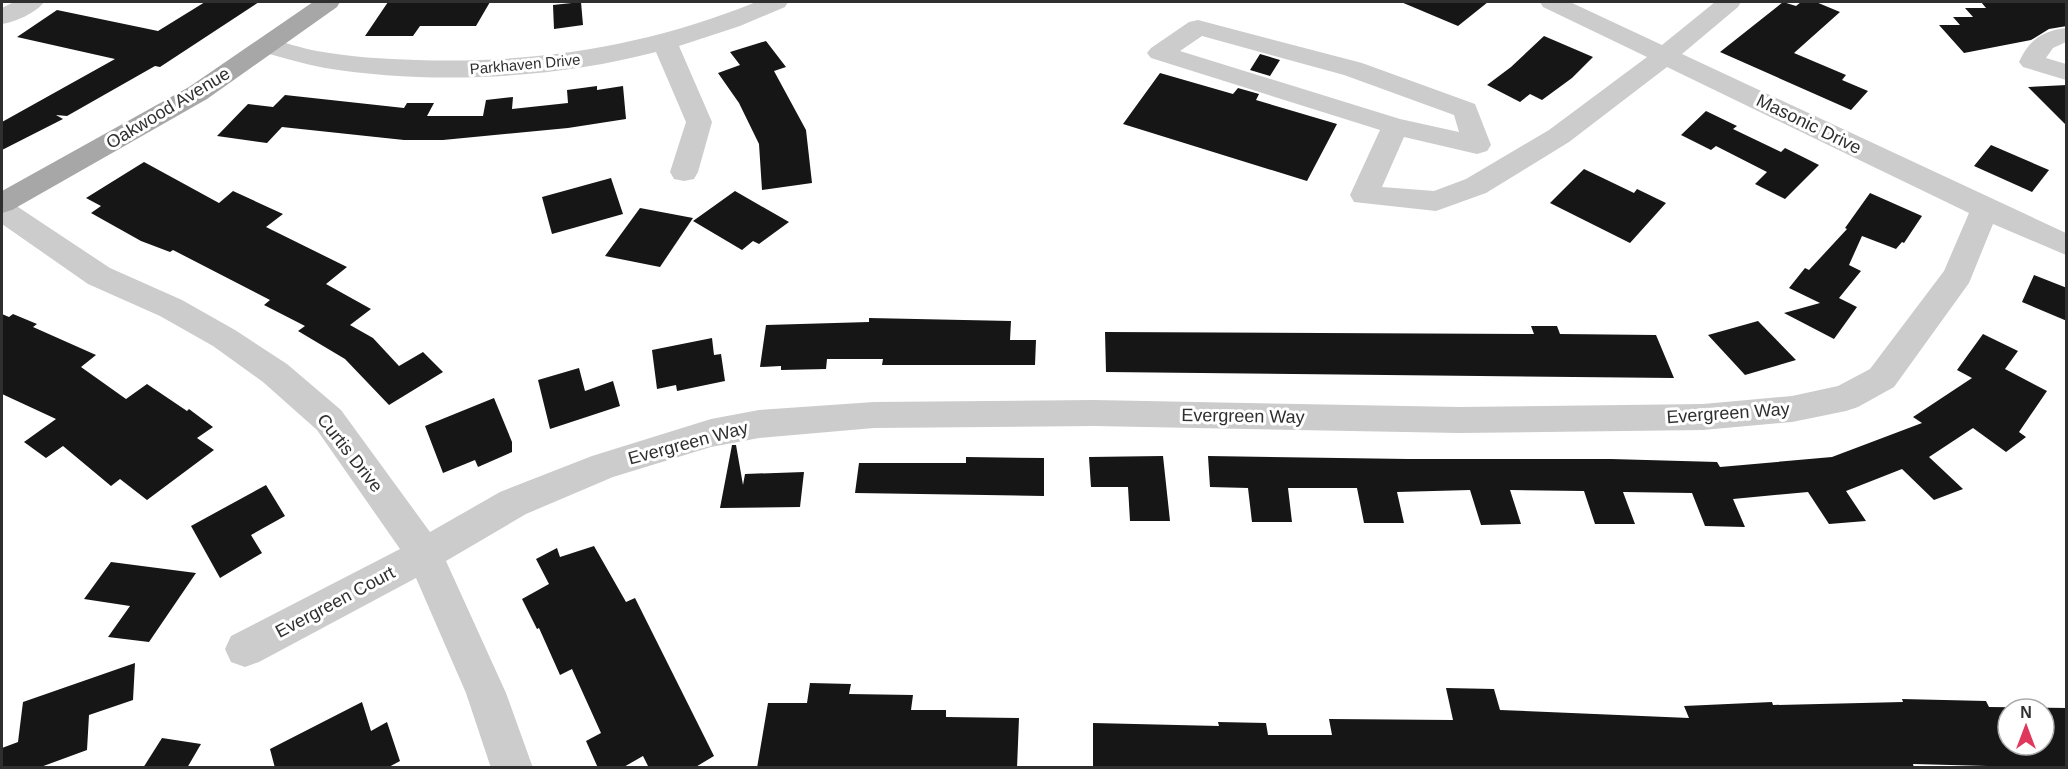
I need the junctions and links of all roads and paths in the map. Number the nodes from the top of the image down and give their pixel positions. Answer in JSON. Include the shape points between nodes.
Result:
{"nodes":[{"id":1,"x":32,"y":2,"type":"edge"},
{"id":2,"x":328,"y":2,"type":"edge"},
{"id":3,"x":776,"y":2,"type":"edge"},
{"id":4,"x":1552,"y":2,"type":"edge"},
{"id":5,"x":1729,"y":2,"type":"edge"},
{"id":6,"x":2,"y":18,"type":"edge"},
{"id":7,"x":2067,"y":35,"type":"edge"},
{"id":8,"x":664,"y":41,"type":"junction"},
{"id":9,"x":268,"y":46,"type":"junction"},
{"id":10,"x":1665,"y":55,"type":"junction"},
{"id":11,"x":2067,"y":72,"type":"edge"},
{"id":12,"x":1395,"y":126,"type":"junction"},
{"id":13,"x":1559,"y":136,"type":"junction"},
{"id":14,"x":1477,"y":145,"type":"junction"},
{"id":15,"x":684,"y":172,"type":"dead end"},
{"id":16,"x":2,"y":204,"type":"edge"},
{"id":17,"x":1985,"y":209,"type":"junction"},
{"id":18,"x":2,"y":210,"type":"edge"},
{"id":19,"x":2067,"y":245,"type":"edge"},
{"id":20,"x":424,"y":554,"type":"junction"},
{"id":21,"x":245,"y":649,"type":"dead end"},
{"id":22,"x":512,"y":768,"type":"edge"}],
"edges":[{"from":1,"to":6,"type":"street"},
{"from":2,"to":9,"type":"main road","name":"Oakwood Avenue"},
{"from":3,"to":8,"type":"street","name":"Parkhaven Drive","via":[[706,30]]},
{"from":4,"to":10,"type":"street","name":"Masonic Drive"},
{"from":5,"to":10,"type":"street"},
{"from":7,"to":11,"type":"street","via":[[2038,46],[2032,62]]},
{"from":8,"to":9,"type":"street","name":"Parkhaven Drive","via":[[588,60],[445,70],[316,59]]},
{"from":8,"to":15,"type":"street","via":[[699,122]]},
{"from":9,"to":16,"type":"main road","name":"Oakwood Avenue","via":[[198,93]]},
{"from":10,"to":13,"type":"street"},
{"from":10,"to":17,"type":"street","name":"Masonic Drive"},
{"from":12,"to":13,"type":"street","via":[[1364,195],[1436,201],[1476,186]]},
{"from":12,"to":14,"type":"street"},
{"from":12,"to":14,"type":"street","via":[[1160,53],[1198,27],[1353,69],[1466,110]]},
{"from":13,"to":14,"type":"street"},
{"from":17,"to":19,"type":"street","name":"Masonic Drive"},
{"from":17,"to":20,"type":"street","name":"Evergreen Way","via":[[1958,275],[1882,378],[1846,398],[1792,409],[1703,417],[1459,420],[1083,413],[874,415],[759,424],[711,433],[604,466],[513,503]]},
{"from":18,"to":20,"type":"street","name":"Curtis Drive","via":[[99,276],[171,308],[275,373],[329,420]]},
{"from":20,"to":21,"type":"street","name":"Evergreen Court"},
{"from":20,"to":22,"type":"street","name":"Curtis Drive","via":[[486,693]]}]}
